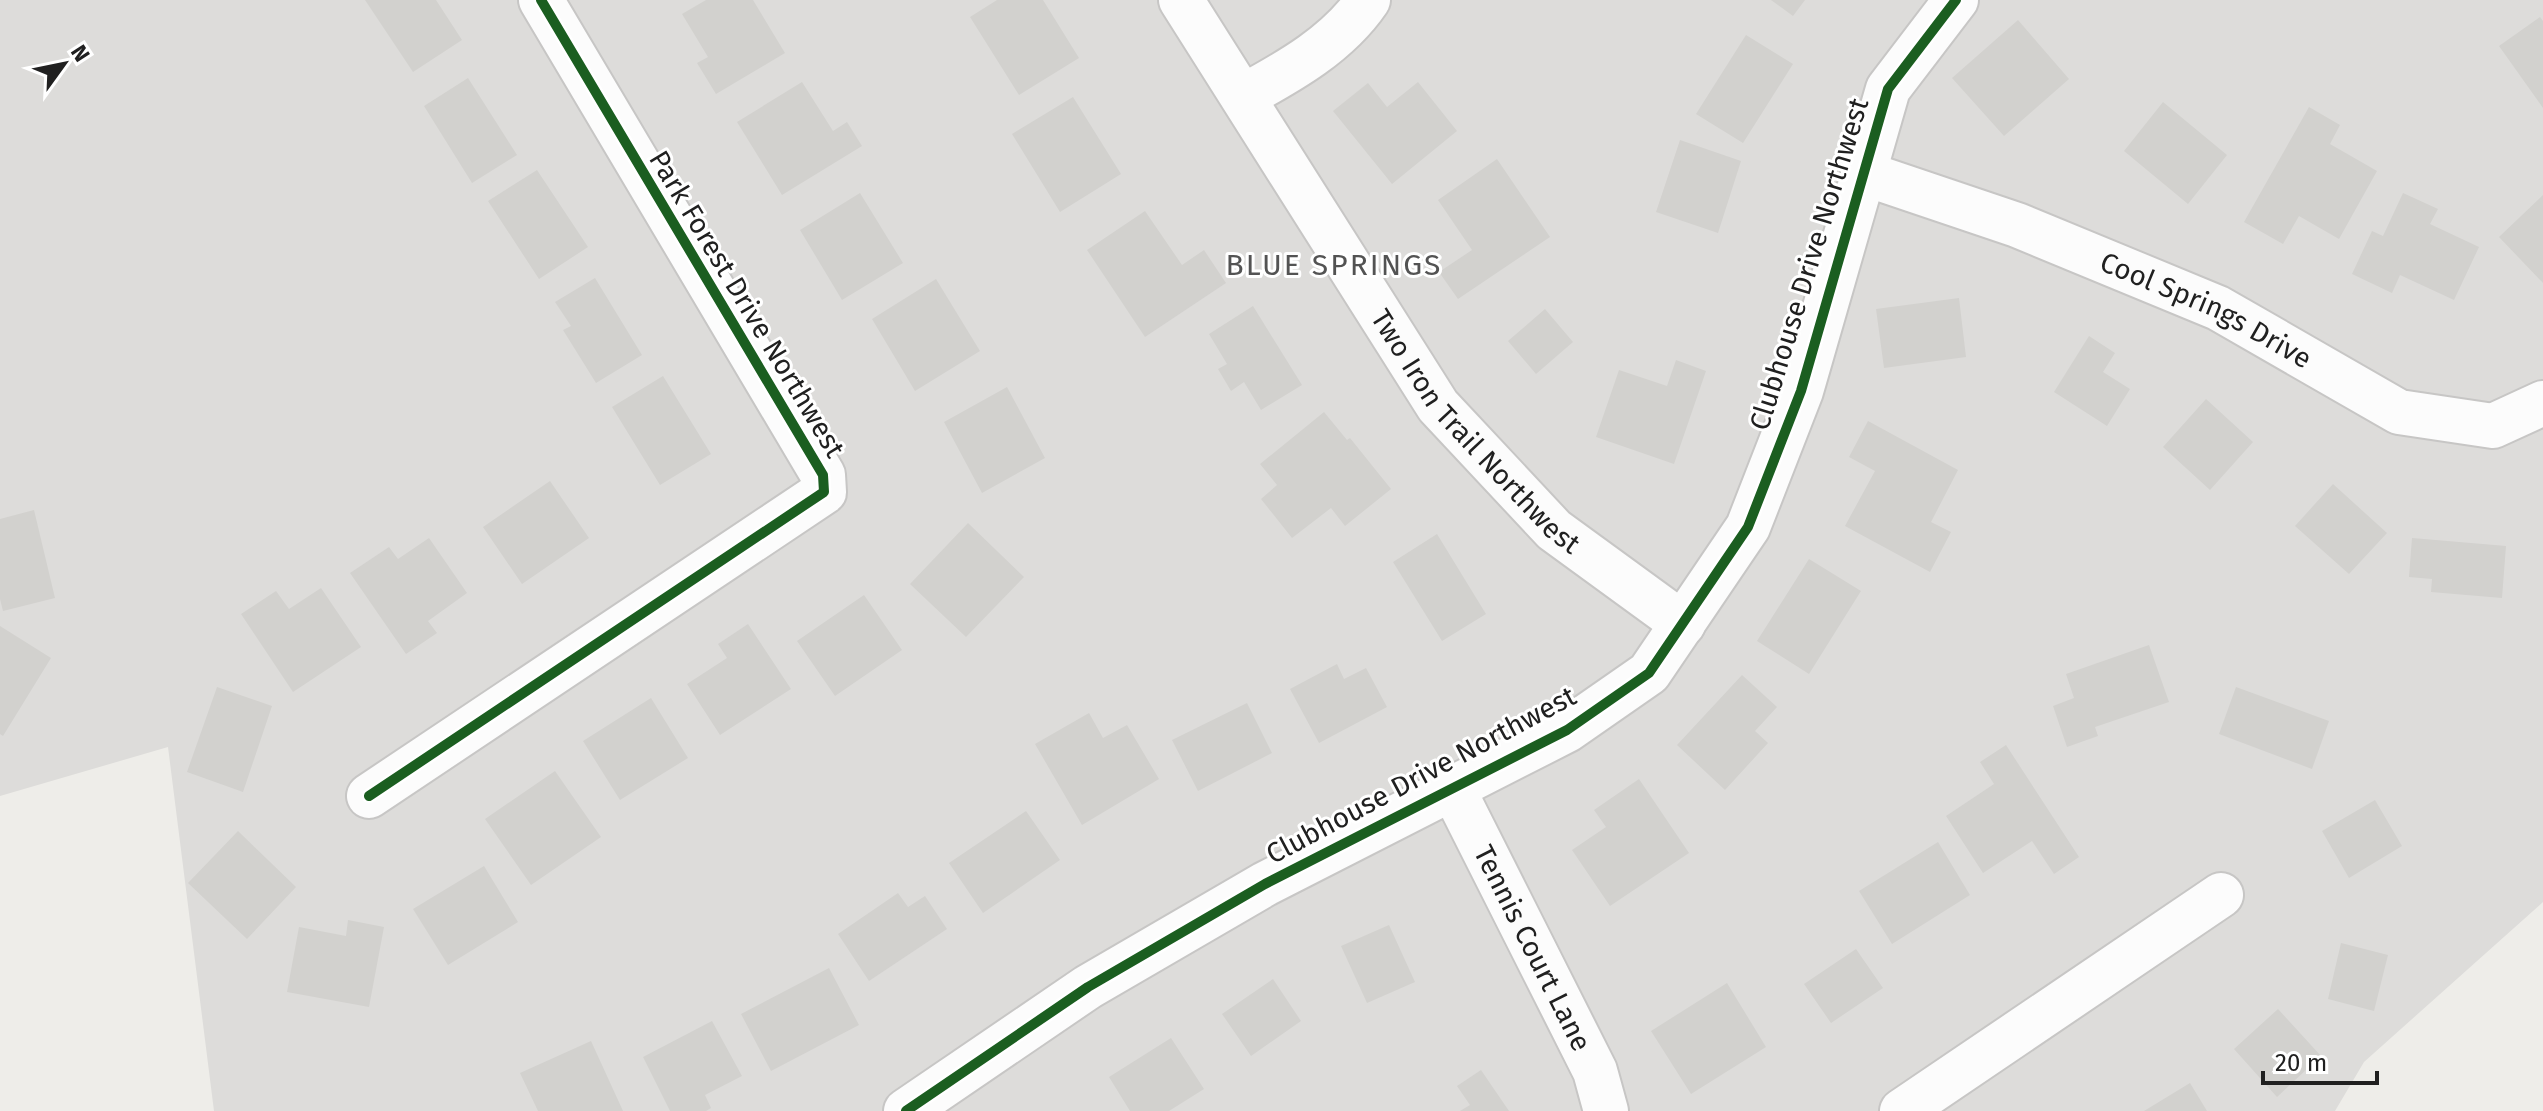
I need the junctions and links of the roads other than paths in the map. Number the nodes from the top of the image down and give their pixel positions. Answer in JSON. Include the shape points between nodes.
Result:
{"nodes":[{"id":1,"x":541,"y":0,"type":"edge"},
{"id":2,"x":1181,"y":0,"type":"edge"},
{"id":3,"x":1368,"y":0,"type":"edge"},
{"id":4,"x":1956,"y":0,"type":"edge"},
{"id":5,"x":1244,"y":96,"type":"junction"},
{"id":6,"x":1863,"y":173,"type":"junction"},
{"id":7,"x":2543,"y":403,"type":"edge"},
{"id":8,"x":1683,"y":624,"type":"junction"},
{"id":9,"x":1453,"y":789,"type":"junction"},
{"id":10,"x":369,"y":796,"type":"dead end"},
{"id":11,"x":2221,"y":895,"type":"dead end"},
{"id":12,"x":906,"y":1111,"type":"edge"},
{"id":13,"x":1606,"y":1111,"type":"edge"},
{"id":14,"x":1902,"y":1111,"type":"edge"}],
"edges":[{"from":1,"to":10,"type":"street","name":"Park Forest Drive Northwest","via":[[823,475],[824,492]]},
{"from":2,"to":5,"type":"street","name":"Two Iron Trail Northwest"},
{"from":3,"to":5,"type":"street","via":[[1328,44]]},
{"from":4,"to":6,"type":"street","name":"Clubhouse Drive Northwest","via":[[1888,89]]},
{"from":5,"to":8,"type":"street","name":"Two Iron Trail Northwest","via":[[1438,406],[1554,530]]},
{"from":6,"to":7,"type":"street","name":"Cool Springs Drive","via":[[2017,225],[2218,308],[2399,412],[2493,426]]},
{"from":6,"to":8,"type":"street","name":"Clubhouse Drive Northwest","via":[[1801,391],[1748,527]]},
{"from":8,"to":9,"type":"street","name":"Clubhouse Drive Northwest","via":[[1649,673],[1567,730]]},
{"from":9,"to":12,"type":"street","name":"Clubhouse Drive Northwest","via":[[1265,884],[1088,987]]},
{"from":9,"to":13,"type":"street","name":"Tennis Court Lane","via":[[1595,1071]]},
{"from":11,"to":14,"type":"street"}]}
